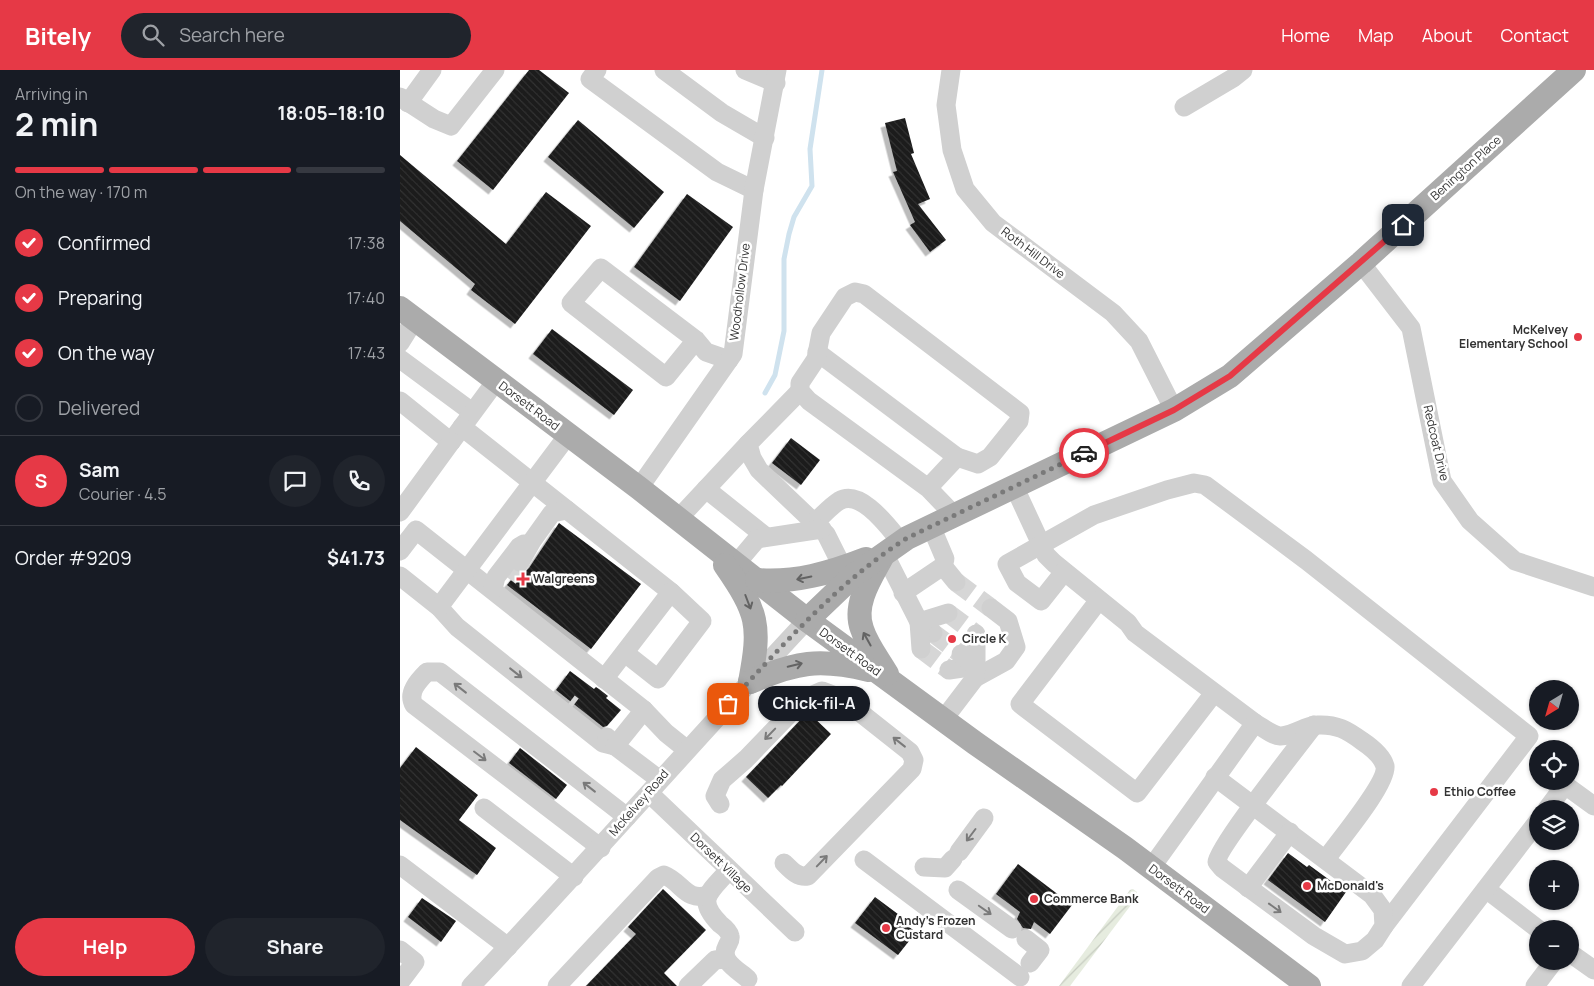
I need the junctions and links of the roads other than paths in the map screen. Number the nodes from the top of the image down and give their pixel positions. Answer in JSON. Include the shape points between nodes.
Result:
{"nodes":[{"id":1,"x":432,"y":70,"type":"edge"},
{"id":2,"x":495,"y":70,"type":"edge"},
{"id":3,"x":597,"y":70,"type":"edge"},
{"id":4,"x":664,"y":70,"type":"edge"},
{"id":5,"x":745,"y":70,"type":"edge"},
{"id":6,"x":951,"y":70,"type":"edge"},
{"id":7,"x":1243,"y":70,"type":"edge"},
{"id":8,"x":1574,"y":70,"type":"edge"},
{"id":9,"x":776,"y":77,"type":"edge"},
{"id":10,"x":404,"y":100,"type":"edge"},
{"id":11,"x":1184,"y":107,"type":"dead end"},
{"id":12,"x":764,"y":138,"type":"junction"},
{"id":13,"x":754,"y":190,"type":"junction"},
{"id":14,"x":1361,"y":263,"type":"junction"},
{"id":15,"x":408,"y":314,"type":"edge"},
{"id":16,"x":696,"y":340,"type":"junction"},
{"id":17,"x":400,"y":343,"type":"edge"},
{"id":18,"x":817,"y":352,"type":"junction"},
{"id":19,"x":400,"y":359,"type":"edge"},
{"id":20,"x":729,"y":360,"type":"junction"},
{"id":21,"x":496,"y":381,"type":"junction"},
{"id":22,"x":800,"y":391,"type":"junction"},
{"id":23,"x":400,"y":401,"type":"edge"},
{"id":24,"x":1174,"y":410,"type":"junction"},
{"id":25,"x":462,"y":427,"type":"junction"},
{"id":26,"x":568,"y":434,"type":"junction"},
{"id":27,"x":748,"y":444,"type":"junction"},
{"id":28,"x":957,"y":458,"type":"junction"},
{"id":29,"x":533,"y":482,"type":"junction"},
{"id":30,"x":1014,"y":486,"type":"junction"},
{"id":31,"x":639,"y":488,"type":"junction"},
{"id":32,"x":928,"y":488,"type":"junction"},
{"id":33,"x":706,"y":489,"type":"junction"},
{"id":34,"x":403,"y":502,"type":"edge"},
{"id":35,"x":567,"y":510,"type":"junction"},
{"id":36,"x":954,"y":515,"type":"junction"},
{"id":37,"x":678,"y":519,"type":"junction"},
{"id":38,"x":819,"y":526,"type":"junction"},
{"id":39,"x":931,"y":526,"type":"junction"},
{"id":40,"x":765,"y":536,"type":"junction"},
{"id":41,"x":532,"y":541,"type":"junction"},
{"id":42,"x":1041,"y":545,"type":"junction"},
{"id":43,"x":713,"y":546,"type":"junction"},
{"id":44,"x":892,"y":547,"type":"junction"},
{"id":45,"x":400,"y":551,"type":"edge"},
{"id":46,"x":520,"y":562,"type":"tunnel mouth"},
{"id":47,"x":736,"y":564,"type":"junction"},
{"id":48,"x":943,"y":566,"type":"junction"},
{"id":49,"x":843,"y":568,"type":"junction"},
{"id":50,"x":467,"y":569,"type":"junction"},
{"id":51,"x":1064,"y":572,"type":"junction"},
{"id":52,"x":400,"y":576,"type":"edge"},
{"id":53,"x":508,"y":578,"type":"tunnel mouth"},
{"id":54,"x":756,"y":580,"type":"junction"},
{"id":55,"x":956,"y":582,"type":"tunnel mouth"},
{"id":56,"x":1594,"y":587,"type":"edge"},
{"id":57,"x":493,"y":589,"type":"junction"},
{"id":58,"x":671,"y":592,"type":"junction"},
{"id":59,"x":903,"y":593,"type":"junction"},
{"id":60,"x":1099,"y":600,"type":"junction"},
{"id":61,"x":439,"y":608,"type":"junction"},
{"id":62,"x":991,"y":608,"type":"tunnel mouth"},
{"id":63,"x":948,"y":613,"type":"dead end"},
{"id":64,"x":807,"y":620,"type":"junction"},
{"id":65,"x":926,"y":627,"type":"junction"},
{"id":66,"x":976,"y":634,"type":"dead end"},
{"id":67,"x":921,"y":649,"type":"dead end"},
{"id":68,"x":625,"y":652,"type":"junction"},
{"id":69,"x":961,"y":654,"type":"tunnel mouth"},
{"id":70,"x":949,"y":670,"type":"tunnel mouth"},
{"id":71,"x":976,"y":672,"type":"junction"},
{"id":72,"x":884,"y":677,"type":"junction"},
{"id":73,"x":604,"y":680,"type":"junction"},
{"id":74,"x":750,"y":682,"type":"junction"},
{"id":75,"x":540,"y":692,"type":"junction"},
{"id":76,"x":1214,"y":693,"type":"junction"},
{"id":77,"x":644,"y":710,"type":"junction"},
{"id":78,"x":943,"y":720,"type":"junction"},
{"id":79,"x":1255,"y":723,"type":"junction"},
{"id":80,"x":1314,"y":725,"type":"junction"},
{"id":81,"x":614,"y":746,"type":"junction"},
{"id":82,"x":686,"y":749,"type":"junction"},
{"id":83,"x":1215,"y":777,"type":"junction"},
{"id":84,"x":654,"y":787,"type":"junction"},
{"id":85,"x":1554,"y":800,"type":"edge"},
{"id":86,"x":720,"y":804,"type":"dead end"},
{"id":87,"x":1254,"y":805,"type":"junction"},
{"id":88,"x":1594,"y":806,"type":"edge"},
{"id":89,"x":484,"y":808,"type":"dead end"},
{"id":90,"x":627,"y":817,"type":"junction"},
{"id":91,"x":984,"y":818,"type":"dead end"},
{"id":92,"x":1290,"y":832,"type":"junction"},
{"id":93,"x":1529,"y":833,"type":"edge"},
{"id":94,"x":601,"y":848,"type":"junction"},
{"id":95,"x":1326,"y":858,"type":"junction"},
{"id":96,"x":864,"y":860,"type":"dead end"},
{"id":97,"x":784,"y":864,"type":"dead end"},
{"id":98,"x":400,"y":865,"type":"edge"},
{"id":99,"x":924,"y":868,"type":"dead end"},
{"id":100,"x":1150,"y":868,"type":"junction"},
{"id":101,"x":729,"y":870,"type":"junction"},
{"id":102,"x":574,"y":877,"type":"junction"},
{"id":103,"x":1248,"y":888,"type":"junction"},
{"id":104,"x":1486,"y":889,"type":"junction"},
{"id":105,"x":958,"y":890,"type":"dead end"},
{"id":106,"x":708,"y":895,"type":"junction"},
{"id":107,"x":1529,"y":922,"type":"edge"},
{"id":108,"x":1384,"y":926,"type":"junction"},
{"id":109,"x":795,"y":932,"type":"dead end"},
{"id":110,"x":508,"y":947,"type":"junction"},
{"id":111,"x":400,"y":950,"type":"edge"},
{"id":112,"x":725,"y":959,"type":"junction"},
{"id":113,"x":1579,"y":959,"type":"edge"},
{"id":114,"x":1548,"y":970,"type":"edge"},
{"id":115,"x":1594,"y":970,"type":"edge"},
{"id":116,"x":748,"y":978,"type":"dead end"},
{"id":117,"x":400,"y":982,"type":"edge"},
{"id":118,"x":1537,"y":985,"type":"edge"},
{"id":119,"x":471,"y":986,"type":"edge"},
{"id":120,"x":557,"y":986,"type":"edge"},
{"id":121,"x":688,"y":986,"type":"edge"},
{"id":122,"x":1309,"y":986,"type":"edge"},
{"id":123,"x":1411,"y":986,"type":"edge"}],
"edges":[{"from":1,"to":10,"type":"street"},
{"from":2,"to":10,"type":"street","via":[[451,126]]},
{"from":3,"to":13,"type":"street","via":[[590,79],[717,172]]},
{"from":4,"to":12,"type":"street","via":[[722,113]]},
{"from":5,"to":9,"type":"street"},
{"from":6,"to":24,"type":"street","name":"Roth Hill Drive","via":[[946,104],[952,150],[966,189],[993,223],[1120,320],[1139,341]]},
{"from":7,"to":11,"type":"street"},
{"from":8,"to":14,"type":"main road","name":"Benington Place"},
{"from":9,"to":12,"type":"street","name":"Woodhollow Drive"},
{"from":12,"to":13,"type":"street","name":"Woodhollow Drive"},
{"from":13,"to":20,"type":"street","name":"Woodhollow Drive"},
{"from":14,"to":24,"type":"main road","name":"Benington Place","via":[[1230,376]]},
{"from":14,"to":56,"type":"street","name":"Redcoat Drive","via":[[1411,328],[1442,481],[1470,521],[1515,562]]},
{"from":15,"to":17,"type":"street"},
{"from":15,"to":21,"type":"main road","name":"Dorsett Road"},
{"from":16,"to":16,"type":"street","via":[[666,377],[571,303],[601,268]]},
{"from":16,"to":20,"type":"street","via":[[706,352]]},
{"from":18,"to":22,"type":"street","via":[[800,383]]},
{"from":18,"to":28,"type":"street"},
{"from":18,"to":28,"type":"street","via":[[821,333],[845,297],[855,292],[864,294],[1020,413],[1020,421],[990,457],[978,464]]},
{"from":19,"to":25,"type":"street"},
{"from":20,"to":31,"type":"street","name":"Woodhollow Drive"},
{"from":21,"to":25,"type":"street"},
{"from":21,"to":26,"type":"main road","name":"Dorsett Road"},
{"from":22,"to":27,"type":"street"},
{"from":22,"to":32,"type":"street","via":[[809,401]]},
{"from":23,"to":25,"type":"street"},
{"from":24,"to":30,"type":"main road","name":"Benington Place"},
{"from":25,"to":29,"type":"street"},
{"from":25,"to":34,"type":"street"},
{"from":26,"to":29,"type":"street"},
{"from":26,"to":31,"type":"main road","name":"Dorsett Road"},
{"from":27,"to":33,"type":"street"},
{"from":27,"to":38,"type":"street","via":[[759,470]]},
{"from":28,"to":32,"type":"street"},
{"from":29,"to":35,"type":"street"},
{"from":29,"to":50,"type":"street"},
{"from":30,"to":36,"type":"main road","name":"Benington Place"},
{"from":30,"to":42,"type":"street"},
{"from":31,"to":37,"type":"main road","name":"Dorsett Road"},
{"from":32,"to":36,"type":"street"},
{"from":33,"to":37,"type":"street"},
{"from":33,"to":40,"type":"street"},
{"from":35,"to":41,"type":"street","via":[[552,513]]},
{"from":35,"to":58,"type":"street"},
{"from":36,"to":39,"type":"main road","name":"Benington Place"},
{"from":37,"to":43,"type":"main road","name":"Dorsett Road"},
{"from":38,"to":40,"type":"street"},
{"from":38,"to":44,"type":"street","via":[[840,500],[861,501],[881,517]]},
{"from":38,"to":49,"type":"street"},
{"from":39,"to":44,"type":"main road","name":"Benington Place"},
{"from":39,"to":48,"type":"street","via":[[945,559]]},
{"from":40,"to":47,"type":"street","via":[[754,541]]},
{"from":41,"to":46,"type":"street"},
{"from":41,"to":57,"type":"street","via":[[519,546],[496,577]]},
{"from":42,"to":51,"type":"street","via":[[1046,555]]},
{"from":42,"to":51,"type":"street","via":[[1007,564],[1017,583],[1041,601]]},
{"from":42,"to":108,"type":"street","via":[[1094,515],[1167,490],[1194,483],[1205,485],[1306,560],[1529,736]]},
{"from":43,"to":47,"type":"main road","name":"Dorsett Road"},
{"from":43,"to":74,"type":"main road","one_way":true,"via":[[748,598],[756,627]]},
{"from":44,"to":49,"type":"main road"},
{"from":44,"to":59,"type":"street"},
{"from":44,"to":64,"type":"main road","name":"Benington Place","via":[[853,576]]},
{"from":72,"to":44,"type":"main road","one_way":true,"via":[[861,628],[860,608],[866,586]]},
{"from":45,"to":50,"type":"street","via":[[416,530]]},
{"from":47,"to":54,"type":"main road","name":"Dorsett Road"},
{"from":48,"to":55,"type":"street"},
{"from":48,"to":59,"type":"street"},
{"from":49,"to":54,"type":"main road","one_way":true,"via":[[781,582]]},
{"from":50,"to":57,"type":"street"},
{"from":50,"to":61,"type":"street"},
{"from":51,"to":60,"type":"street"},
{"from":52,"to":61,"type":"street"},
{"from":53,"to":57,"type":"street"},
{"from":54,"to":64,"type":"main road","name":"Dorsett Road"},
{"from":57,"to":73,"type":"street"},
{"from":58,"to":68,"type":"street"},
{"from":58,"to":68,"type":"street","via":[[702,621],[658,679]]},
{"from":59,"to":65,"type":"street"},
{"from":60,"to":76,"type":"street","via":[[1128,623],[1135,633]]},
{"from":60,"to":76,"type":"street","via":[[1020,704],[1138,793]]},
{"from":61,"to":75,"type":"street","one_way":true,"via":[[457,627]]},
{"from":62,"to":71,"type":"street","via":[[1008,620],[1016,647],[1006,661]]},
{"from":63,"to":65,"type":"street"},
{"from":64,"to":72,"type":"main road","name":"Dorsett Road"},
{"from":64,"to":74,"type":"street","name":"McKelvey Road"},
{"from":65,"to":67,"type":"street"},
{"from":66,"to":71,"type":"street"},
{"from":68,"to":73,"type":"street"},
{"from":69,"to":71,"type":"street"},
{"from":70,"to":71,"type":"street"},
{"from":71,"to":78,"type":"street"},
{"from":74,"to":72,"type":"main road","one_way":true,"via":[[808,662],[841,663]]},
{"from":72,"to":78,"type":"main road","name":"Dorsett Road"},
{"from":73,"to":77,"type":"street"},
{"from":74,"to":82,"type":"street","name":"McKelvey Road"},
{"from":75,"to":81,"type":"street","via":[[604,743]]},
{"from":75,"to":81,"type":"street","via":[[557,694],[602,729]]},
{"from":76,"to":79,"type":"street"},
{"from":77,"to":81,"type":"street"},
{"from":77,"to":82,"type":"street"},
{"from":78,"to":100,"type":"main road","name":"Dorsett Road"},
{"from":79,"to":80,"type":"street","via":[[1283,738]]},
{"from":79,"to":83,"type":"street"},
{"from":80,"to":87,"type":"street"},
{"from":80,"to":95,"type":"street","via":[[1346,729],[1373,748],[1384,765],[1385,773],[1379,787]]},
{"from":81,"to":84,"type":"street","name":"Dorsett Village"},
{"from":82,"to":84,"type":"street","name":"McKelvey Road"},
{"from":83,"to":87,"type":"street"},
{"from":83,"to":100,"type":"street"},
{"from":84,"to":90,"type":"street","name":"McKelvey Road"},
{"from":84,"to":101,"type":"street","name":"Dorsett Village"},
{"from":85,"to":88,"type":"street","via":[[1565,785]]},
{"from":97,"to":86,"type":"street","one_way":true,"via":[[802,877],[808,876],[912,769],[914,760],[910,752],[843,699],[822,690],[804,699],[722,780],[715,796]]},
{"from":87,"to":92,"type":"street"},
{"from":87,"to":103,"type":"street","via":[[1220,851],[1217,862]]},
{"from":89,"to":102,"type":"street"},
{"from":90,"to":94,"type":"street","name":"McKelvey Road"},
{"from":90,"to":94,"type":"street","one_way":true,"via":[[440,672],[427,672],[421,677],[412,692],[414,705]]},
{"from":91,"to":99,"type":"street","one_way":true,"via":[[945,868]]},
{"from":92,"to":95,"type":"street"},
{"from":92,"to":103,"type":"street"},
{"from":93,"to":104,"type":"street"},
{"from":94,"to":102,"type":"street","name":"McKelvey Road"},
{"from":95,"to":108,"type":"street","via":[[1372,895],[1383,910]]},
{"from":105,"to":96,"type":"street","one_way":true,"via":[[1040,950],[1025,970]]},
{"from":98,"to":110,"type":"street"},
{"from":100,"to":122,"type":"main road","name":"Dorsett Road"},
{"from":101,"to":106,"type":"street"},
{"from":101,"to":109,"type":"street","name":"Dorsett Village"},
{"from":102,"to":110,"type":"street","name":"McKelvey Road"},
{"from":103,"to":108,"type":"street","one_way":true,"via":[[1344,954],[1362,951]]},
{"from":104,"to":107,"type":"street"},
{"from":104,"to":123,"type":"street"},
{"from":106,"to":112,"type":"street","via":[[705,904],[709,913],[730,933]]},
{"from":106,"to":120,"type":"street","via":[[700,898],[690,896],[671,878],[664,875],[658,878]]},
{"from":110,"to":119,"type":"street","name":"McKelvey Road"},
{"from":111,"to":117,"type":"street","via":[[415,962]]},
{"from":112,"to":116,"type":"street"},
{"from":112,"to":121,"type":"street","via":[[716,960]]},
{"from":113,"to":115,"type":"street"},
{"from":114,"to":118,"type":"street"}]}
